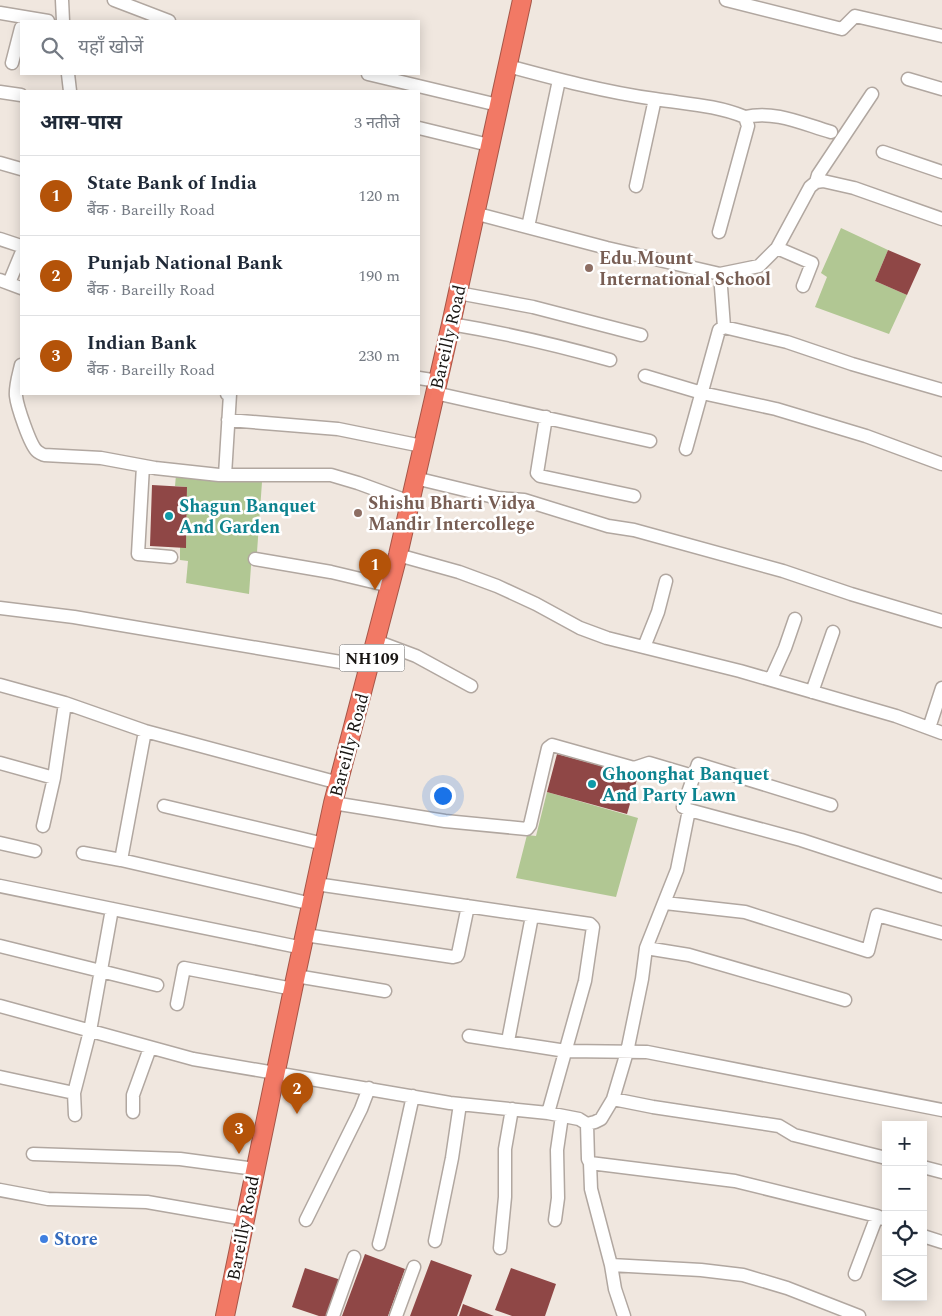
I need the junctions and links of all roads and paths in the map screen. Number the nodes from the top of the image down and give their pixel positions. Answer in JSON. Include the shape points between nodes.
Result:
{"nodes":[{"id":1,"x":62,"y":0,"type":"edge"},
{"id":2,"x":114,"y":0,"type":"edge"},
{"id":3,"x":726,"y":0,"type":"edge"},
{"id":4,"x":520,"y":2,"type":"edge"},
{"id":5,"x":0,"y":13,"type":"edge"},
{"id":6,"x":63,"y":20,"type":"edge"},
{"id":7,"x":166,"y":20,"type":"edge"},
{"id":8,"x":20,"y":21,"type":"edge"},
{"id":9,"x":20,"y":33,"type":"edge"},
{"id":10,"x":942,"y":36,"type":"edge"},
{"id":11,"x":12,"y":63,"type":"dead end"},
{"id":12,"x":508,"y":66,"type":"junction"},
{"id":13,"x":68,"y":75,"type":"edge"},
{"id":14,"x":372,"y":75,"type":"edge"},
{"id":15,"x":908,"y":79,"type":"dead end"},
{"id":16,"x":559,"y":80,"type":"junction"},
{"id":17,"x":942,"y":89,"type":"edge"},
{"id":18,"x":70,"y":90,"type":"edge"},
{"id":19,"x":0,"y":92,"type":"edge"},
{"id":20,"x":872,"y":94,"type":"dead end"},
{"id":21,"x":20,"y":95,"type":"edge"},
{"id":22,"x":655,"y":99,"type":"junction"},
{"id":23,"x":498,"y":104,"type":"junction"},
{"id":24,"x":745,"y":117,"type":"junction"},
{"id":25,"x":420,"y":128,"type":"edge"},
{"id":26,"x":832,"y":132,"type":"dead end"},
{"id":27,"x":489,"y":145,"type":"junction"},
{"id":28,"x":883,"y":152,"type":"dead end"},
{"id":29,"x":0,"y":163,"type":"edge"},
{"id":30,"x":20,"y":169,"type":"edge"},
{"id":31,"x":942,"y":172,"type":"edge"},
{"id":32,"x":816,"y":182,"type":"junction"},
{"id":33,"x":636,"y":186,"type":"dead end"},
{"id":34,"x":474,"y":213,"type":"junction"},
{"id":35,"x":942,"y":219,"type":"edge"},
{"id":36,"x":528,"y":226,"type":"junction"},
{"id":37,"x":719,"y":232,"type":"dead end"},
{"id":38,"x":0,"y":239,"type":"edge"},
{"id":39,"x":20,"y":246,"type":"edge"},
{"id":40,"x":777,"y":248,"type":"junction"},
{"id":41,"x":20,"y":256,"type":"edge"},
{"id":42,"x":720,"y":274,"type":"junction"},
{"id":43,"x":4,"y":282,"type":"edge"},
{"id":44,"x":803,"y":286,"type":"dead end"},
{"id":45,"x":20,"y":288,"type":"edge"},
{"id":46,"x":458,"y":293,"type":"junction"},
{"id":47,"x":451,"y":324,"type":"junction"},
{"id":48,"x":724,"y":327,"type":"junction"},
{"id":49,"x":641,"y":335,"type":"dead end"},
{"id":50,"x":610,"y":360,"type":"dead end"},
{"id":51,"x":20,"y":369,"type":"edge"},
{"id":52,"x":645,"y":376,"type":"dead end"},
{"id":53,"x":420,"y":379,"type":"edge"},
{"id":54,"x":436,"y":387,"type":"junction"},
{"id":55,"x":942,"y":390,"type":"edge"},
{"id":56,"x":702,"y":393,"type":"junction"},
{"id":57,"x":230,"y":395,"type":"edge"},
{"id":58,"x":546,"y":417,"type":"junction"},
{"id":59,"x":228,"y":420,"type":"junction"},
{"id":60,"x":650,"y":441,"type":"dead end"},
{"id":61,"x":422,"y":446,"type":"junction"},
{"id":62,"x":686,"y":449,"type":"dead end"},
{"id":63,"x":942,"y":464,"type":"edge"},
{"id":64,"x":143,"y":466,"type":"junction"},
{"id":65,"x":225,"y":474,"type":"junction"},
{"id":66,"x":415,"y":478,"type":"junction"},
{"id":67,"x":634,"y":496,"type":"dead end"},
{"id":68,"x":410,"y":502,"type":"junction"},
{"id":69,"x":398,"y":555,"type":"junction"},
{"id":70,"x":171,"y":557,"type":"dead end"},
{"id":71,"x":254,"y":559,"type":"dead end"},
{"id":72,"x":666,"y":581,"type":"dead end"},
{"id":73,"x":390,"y":586,"type":"junction"},
{"id":74,"x":0,"y":608,"type":"edge"},
{"id":75,"x":795,"y":619,"type":"dead end"},
{"id":76,"x":942,"y":621,"type":"edge"},
{"id":77,"x":833,"y":632,"type":"dead end"},
{"id":78,"x":376,"y":641,"type":"junction"},
{"id":79,"x":644,"y":647,"type":"junction"},
{"id":80,"x":370,"y":667,"type":"junction"},
{"id":81,"x":771,"y":679,"type":"junction"},
{"id":82,"x":0,"y":685,"type":"edge"},
{"id":83,"x":471,"y":686,"type":"dead end"},
{"id":84,"x":942,"y":688,"type":"edge"},
{"id":85,"x":812,"y":692,"type":"junction"},
{"id":86,"x":65,"y":703,"type":"junction"},
{"id":87,"x":929,"y":728,"type":"junction"},
{"id":88,"x":144,"y":731,"type":"junction"},
{"id":89,"x":942,"y":733,"type":"edge"},
{"id":90,"x":0,"y":763,"type":"edge"},
{"id":91,"x":693,"y":776,"type":"junction"},
{"id":92,"x":54,"y":778,"type":"junction"},
{"id":93,"x":338,"y":783,"type":"junction"},
{"id":94,"x":334,"y":803,"type":"junction"},
{"id":95,"x":831,"y":805,"type":"dead end"},
{"id":96,"x":164,"y":806,"type":"dead end"},
{"id":97,"x":689,"y":810,"type":"junction"},
{"id":98,"x":43,"y":826,"type":"dead end"},
{"id":99,"x":0,"y":843,"type":"edge"},
{"id":100,"x":324,"y":844,"type":"junction"},
{"id":101,"x":35,"y":851,"type":"dead end"},
{"id":102,"x":83,"y":853,"type":"dead end"},
{"id":103,"x":121,"y":860,"type":"junction"},
{"id":104,"x":316,"y":884,"type":"junction"},
{"id":105,"x":0,"y":886,"type":"edge"},
{"id":106,"x":942,"y":886,"type":"edge"},
{"id":107,"x":665,"y":902,"type":"junction"},
{"id":108,"x":312,"y":904,"type":"junction"},
{"id":109,"x":468,"y":906,"type":"junction"},
{"id":110,"x":112,"y":909,"type":"junction"},
{"id":111,"x":532,"y":916,"type":"junction"},
{"id":112,"x":942,"y":933,"type":"edge"},
{"id":113,"x":304,"y":941,"type":"junction"},
{"id":114,"x":0,"y":946,"type":"edge"},
{"id":115,"x":646,"y":948,"type":"junction"},
{"id":116,"x":100,"y":972,"type":"junction"},
{"id":117,"x":294,"y":982,"type":"junction"},
{"id":118,"x":157,"y":985,"type":"dead end"},
{"id":119,"x":385,"y":991,"type":"dead end"},
{"id":120,"x":845,"y":1000,"type":"dead end"},
{"id":121,"x":177,"y":1004,"type":"dead end"},
{"id":122,"x":0,"y":1006,"type":"edge"},
{"id":123,"x":90,"y":1031,"type":"junction"},
{"id":124,"x":469,"y":1036,"type":"dead end"},
{"id":125,"x":508,"y":1041,"type":"junction"},
{"id":126,"x":150,"y":1048,"type":"junction"},
{"id":127,"x":566,"y":1051,"type":"junction"},
{"id":128,"x":627,"y":1052,"type":"junction"},
{"id":129,"x":275,"y":1072,"type":"junction"},
{"id":130,"x":0,"y":1077,"type":"edge"},
{"id":131,"x":369,"y":1088,"type":"junction"},
{"id":132,"x":74,"y":1093,"type":"junction"},
{"id":133,"x":413,"y":1096,"type":"junction"},
{"id":134,"x":613,"y":1099,"type":"junction"},
{"id":135,"x":460,"y":1104,"type":"junction"},
{"id":136,"x":512,"y":1109,"type":"junction"},
{"id":137,"x":942,"y":1110,"type":"edge"},
{"id":138,"x":133,"y":1112,"type":"dead end"},
{"id":139,"x":548,"y":1113,"type":"junction"},
{"id":140,"x":74,"y":1115,"type":"dead end"},
{"id":141,"x":562,"y":1116,"type":"junction"},
{"id":142,"x":586,"y":1124,"type":"junction"},
{"id":143,"x":33,"y":1154,"type":"dead end"},
{"id":144,"x":882,"y":1157,"type":"edge"},
{"id":145,"x":590,"y":1163,"type":"junction"},
{"id":146,"x":927,"y":1168,"type":"edge"},
{"id":147,"x":255,"y":1169,"type":"junction"},
{"id":148,"x":942,"y":1172,"type":"edge"},
{"id":149,"x":0,"y":1190,"type":"edge"},
{"id":150,"x":881,"y":1218,"type":"edge"},
{"id":151,"x":245,"y":1219,"type":"junction"},
{"id":152,"x":306,"y":1220,"type":"dead end"},
{"id":153,"x":554,"y":1220,"type":"dead end"},
{"id":154,"x":927,"y":1237,"type":"edge"},
{"id":155,"x":435,"y":1241,"type":"dead end"},
{"id":156,"x":942,"y":1242,"type":"edge"},
{"id":157,"x":379,"y":1244,"type":"dead end"},
{"id":158,"x":500,"y":1248,"type":"dead end"},
{"id":159,"x":354,"y":1257,"type":"dead end"},
{"id":160,"x":611,"y":1266,"type":"junction"},
{"id":161,"x":414,"y":1267,"type":"dead end"},
{"id":162,"x":855,"y":1274,"type":"dead end"},
{"id":163,"x":225,"y":1316,"type":"edge"},
{"id":164,"x":333,"y":1316,"type":"edge"},
{"id":165,"x":396,"y":1316,"type":"edge"},
{"id":166,"x":624,"y":1316,"type":"edge"},
{"id":167,"x":859,"y":1316,"type":"edge"}],
"edges":[{"from":1,"to":6,"type":"street"},
{"from":2,"to":7,"type":"street"},
{"from":3,"to":10,"type":"street","via":[[842,29],[855,16]]},
{"from":4,"to":12,"type":"highway","name":"Bareilly Road","number":"NH109"},
{"from":5,"to":8,"type":"street"},
{"from":9,"to":11,"type":"street"},
{"from":12,"to":16,"type":"street"},
{"from":12,"to":23,"type":"highway","name":"Bareilly Road","number":"NH109"},
{"from":13,"to":18,"type":"street"},
{"from":14,"to":23,"type":"street"},
{"from":15,"to":17,"type":"street"},
{"from":16,"to":22,"type":"street"},
{"from":16,"to":36,"type":"street"},
{"from":19,"to":21,"type":"street"},
{"from":20,"to":32,"type":"street"},
{"from":22,"to":24,"type":"street","via":[[721,109]]},
{"from":22,"to":33,"type":"street"},
{"from":23,"to":27,"type":"highway","name":"Bareilly Road","number":"NH109"},
{"from":24,"to":26,"type":"street","via":[[758,114],[776,116]]},
{"from":24,"to":37,"type":"street","via":[[748,126]]},
{"from":25,"to":27,"type":"street"},
{"from":27,"to":34,"type":"highway","name":"Bareilly Road","number":"NH109"},
{"from":28,"to":31,"type":"street"},
{"from":29,"to":30,"type":"street"},
{"from":32,"to":35,"type":"street","via":[[854,188]]},
{"from":32,"to":40,"type":"street","via":[[810,187]]},
{"from":34,"to":36,"type":"street"},
{"from":34,"to":46,"type":"highway","name":"Bareilly Road","number":"NH109"},
{"from":36,"to":42,"type":"street"},
{"from":38,"to":39,"type":"street"},
{"from":40,"to":42,"type":"street","via":[[760,266]]},
{"from":40,"to":44,"type":"street","via":[[812,263]]},
{"from":41,"to":43,"type":"street"},
{"from":42,"to":48,"type":"street"},
{"from":43,"to":45,"type":"street"},
{"from":46,"to":47,"type":"highway","name":"Bareilly Road","number":"NH109"},
{"from":46,"to":49,"type":"street","via":[[533,307]]},
{"from":47,"to":50,"type":"street","via":[[543,342]]},
{"from":47,"to":54,"type":"highway","name":"Bareilly Road","number":"NH109"},
{"from":48,"to":55,"type":"street","via":[[787,342]]},
{"from":48,"to":56,"type":"street","via":[[719,330]]},
{"from":51,"to":64,"type":"street","via":[[16,396],[37,452]]},
{"from":52,"to":56,"type":"street"},
{"from":53,"to":54,"type":"street"},
{"from":54,"to":58,"type":"street"},
{"from":54,"to":61,"type":"highway","name":"Bareilly Road","number":"NH109"},
{"from":56,"to":62,"type":"street"},
{"from":56,"to":63,"type":"street","via":[[776,409],[866,436]]},
{"from":57,"to":59,"type":"street"},
{"from":58,"to":60,"type":"street"},
{"from":58,"to":67,"type":"street","via":[[537,473],[540,476]]},
{"from":59,"to":61,"type":"street","via":[[338,429]]},
{"from":59,"to":65,"type":"street"},
{"from":61,"to":66,"type":"highway","name":"Bareilly Road","number":"NH109"},
{"from":64,"to":65,"type":"street"},
{"from":64,"to":70,"type":"street","via":[[138,554]]},
{"from":65,"to":68,"type":"street","via":[[330,475]]},
{"from":66,"to":68,"type":"highway","name":"Bareilly Road","number":"NH109"},
{"from":66,"to":76,"type":"street","via":[[498,498],[524,500],[608,526],[634,530],[783,571]]},
{"from":68,"to":69,"type":"highway","name":"Bareilly Road","number":"NH109"},
{"from":69,"to":73,"type":"highway","name":"Bareilly Road","number":"NH109"},
{"from":69,"to":79,"type":"street","via":[[497,586],[580,628]]},
{"from":71,"to":73,"type":"street"},
{"from":72,"to":79,"type":"street"},
{"from":73,"to":78,"type":"highway","name":"Bareilly Road","number":"NH109"},
{"from":74,"to":80,"type":"street"},
{"from":75,"to":81,"type":"street"},
{"from":77,"to":85,"type":"street"},
{"from":78,"to":80,"type":"highway","name":"Bareilly Road","number":"NH109"},
{"from":78,"to":83,"type":"street","via":[[416,656]]},
{"from":79,"to":81,"type":"street"},
{"from":80,"to":93,"type":"highway","name":"Bareilly Road","number":"NH109"},
{"from":81,"to":85,"type":"street"},
{"from":82,"to":86,"type":"street"},
{"from":84,"to":87,"type":"street"},
{"from":85,"to":87,"type":"street"},
{"from":86,"to":88,"type":"street"},
{"from":86,"to":92,"type":"street"},
{"from":87,"to":89,"type":"street"},
{"from":88,"to":93,"type":"street"},
{"from":88,"to":103,"type":"street"},
{"from":90,"to":92,"type":"street"},
{"from":91,"to":94,"type":"street","via":[[649,762],[634,768],[552,745],[548,748],[527,829],[445,821]]},
{"from":91,"to":95,"type":"street","via":[[700,764]]},
{"from":91,"to":97,"type":"street","via":[[683,806]]},
{"from":92,"to":98,"type":"street"},
{"from":93,"to":94,"type":"highway","name":"Bareilly Road","number":"NH109"},
{"from":94,"to":100,"type":"highway","name":"Bareilly Road","number":"NH109"},
{"from":96,"to":100,"type":"street"},
{"from":97,"to":106,"type":"street","via":[[801,840]]},
{"from":97,"to":107,"type":"street","via":[[677,870]]},
{"from":99,"to":101,"type":"street"},
{"from":100,"to":104,"type":"highway","name":"Bareilly Road","number":"NH109"},
{"from":102,"to":103,"type":"street"},
{"from":103,"to":108,"type":"street"},
{"from":104,"to":108,"type":"highway","name":"Bareilly Road","number":"NH109"},
{"from":104,"to":109,"type":"street"},
{"from":105,"to":110,"type":"street"},
{"from":107,"to":112,"type":"street","via":[[745,912],[868,951],[878,915]]},
{"from":107,"to":115,"type":"street"},
{"from":108,"to":113,"type":"highway","name":"Bareilly Road","number":"NH109"},
{"from":109,"to":111,"type":"street"},
{"from":109,"to":113,"type":"street","via":[[458,954],[454,957]]},
{"from":110,"to":113,"type":"street"},
{"from":110,"to":116,"type":"street"},
{"from":111,"to":125,"type":"street"},
{"from":111,"to":127,"type":"street","via":[[593,927],[585,982]]},
{"from":113,"to":117,"type":"highway","name":"Bareilly Road","number":"NH109"},
{"from":114,"to":116,"type":"street"},
{"from":115,"to":120,"type":"street","via":[[697,957]]},
{"from":115,"to":128,"type":"street"},
{"from":116,"to":118,"type":"street"},
{"from":116,"to":123,"type":"street"},
{"from":117,"to":119,"type":"street"},
{"from":117,"to":121,"type":"street","via":[[184,968]]},
{"from":117,"to":129,"type":"highway","name":"Bareilly Road","number":"NH109"},
{"from":122,"to":123,"type":"street"},
{"from":123,"to":126,"type":"street"},
{"from":123,"to":132,"type":"street"},
{"from":124,"to":125,"type":"street"},
{"from":125,"to":127,"type":"street"},
{"from":126,"to":129,"type":"street","via":[[192,1059]]},
{"from":126,"to":138,"type":"street","via":[[133,1095]]},
{"from":127,"to":128,"type":"street"},
{"from":127,"to":139,"type":"street"},
{"from":128,"to":134,"type":"street"},
{"from":128,"to":137,"type":"street","via":[[647,1052]]},
{"from":129,"to":131,"type":"street"},
{"from":129,"to":147,"type":"highway","name":"Bareilly Road","number":"NH109"},
{"from":130,"to":132,"type":"street"},
{"from":131,"to":133,"type":"street"},
{"from":131,"to":152,"type":"street"},
{"from":132,"to":140,"type":"street"},
{"from":133,"to":135,"type":"street"},
{"from":133,"to":157,"type":"street"},
{"from":134,"to":142,"type":"street","via":[[601,1119]]},
{"from":134,"to":144,"type":"street","via":[[779,1126],[794,1135]]},
{"from":135,"to":136,"type":"street"},
{"from":135,"to":155,"type":"street"},
{"from":136,"to":139,"type":"street"},
{"from":136,"to":158,"type":"street","via":[[505,1149]]},
{"from":139,"to":141,"type":"street"},
{"from":141,"to":142,"type":"street","via":[[579,1119]]},
{"from":141,"to":153,"type":"street","via":[[556,1150],[558,1198]]},
{"from":142,"to":145,"type":"street"},
{"from":143,"to":147,"type":"street","via":[[180,1159]]},
{"from":145,"to":150,"type":"street","via":[[735,1181]]},
{"from":145,"to":160,"type":"street","via":[[591,1189]]},
{"from":146,"to":148,"type":"street"},
{"from":147,"to":151,"type":"highway","name":"Bareilly Road","number":"NH109"},
{"from":149,"to":151,"type":"street","via":[[48,1199],[147,1202]]},
{"from":150,"to":162,"type":"street"},
{"from":151,"to":163,"type":"highway","name":"Bareilly Road","number":"NH109"},
{"from":154,"to":156,"type":"street"},
{"from":159,"to":164,"type":"street"},
{"from":160,"to":166,"type":"street"},
{"from":160,"to":167,"type":"street","via":[[742,1275],[787,1288]]},
{"from":161,"to":165,"type":"street"}]}
